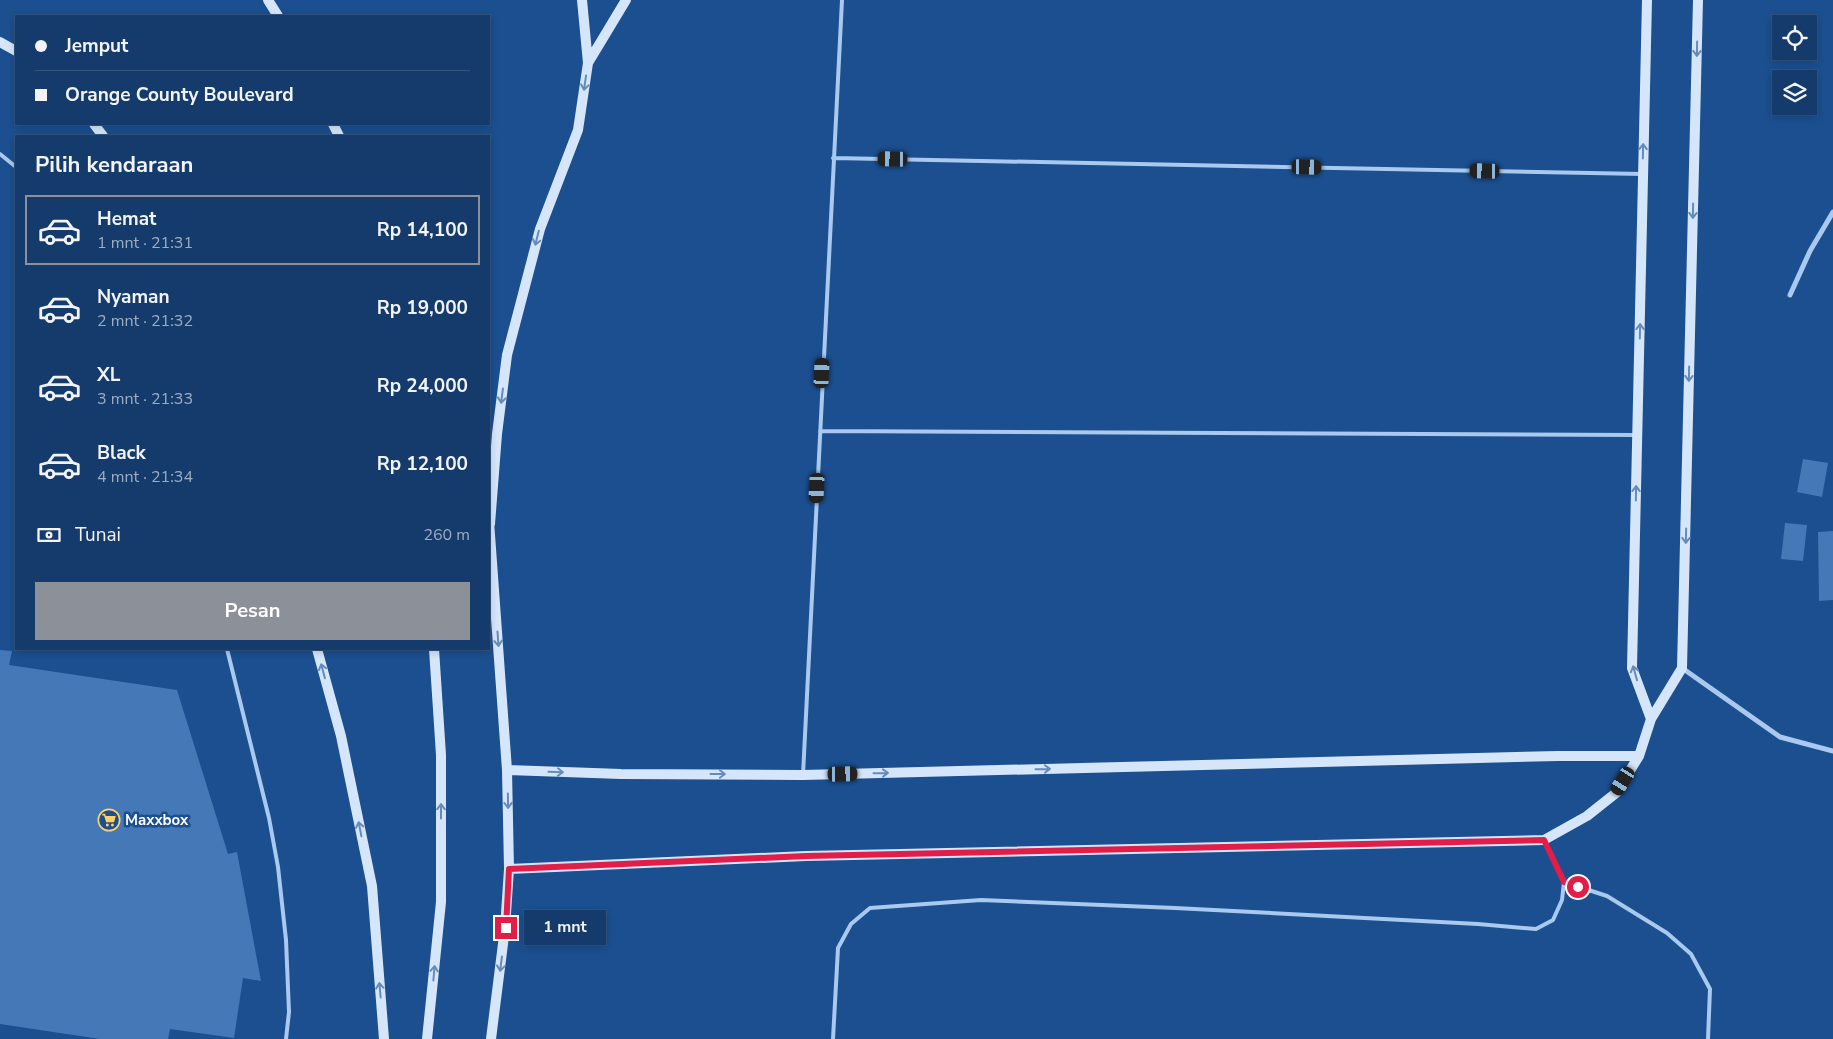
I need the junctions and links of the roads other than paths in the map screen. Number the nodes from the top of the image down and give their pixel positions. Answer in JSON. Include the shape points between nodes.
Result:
{"nodes":[{"id":1,"x":268,"y":0,"type":"edge"},
{"id":2,"x":582,"y":0,"type":"edge"},
{"id":3,"x":626,"y":0,"type":"edge"},
{"id":4,"x":842,"y":0,"type":"edge"},
{"id":5,"x":1647,"y":0,"type":"edge"},
{"id":6,"x":1698,"y":0,"type":"edge"},
{"id":7,"x":277,"y":15,"type":"edge"},
{"id":8,"x":0,"y":42,"type":"edge"},
{"id":9,"x":15,"y":50,"type":"edge"},
{"id":10,"x":588,"y":63,"type":"junction"},
{"id":11,"x":0,"y":154,"type":"edge"},
{"id":12,"x":833,"y":158,"type":"junction"},
{"id":13,"x":15,"y":166,"type":"edge"},
{"id":14,"x":1643,"y":174,"type":"junction"},
{"id":15,"x":1833,"y":212,"type":"edge"},
{"id":16,"x":1790,"y":295,"type":"dead end"},
{"id":17,"x":820,"y":431,"type":"junction"},
{"id":18,"x":1638,"y":435,"type":"junction"},
{"id":19,"x":490,"y":511,"type":"edge"},
{"id":20,"x":490,"y":536,"type":"edge"},
{"id":21,"x":228,"y":650,"type":"edge"},
{"id":22,"x":317,"y":650,"type":"edge"},
{"id":23,"x":434,"y":650,"type":"edge"},
{"id":24,"x":1682,"y":668,"type":"junction"},
{"id":25,"x":1651,"y":718,"type":"junction"},
{"id":26,"x":1833,"y":751,"type":"edge"},
{"id":27,"x":1639,"y":756,"type":"junction"},
{"id":28,"x":507,"y":770,"type":"junction"},
{"id":29,"x":803,"y":775,"type":"junction"},
{"id":30,"x":1544,"y":840,"type":"junction"},
{"id":31,"x":509,"y":869,"type":"junction"},
{"id":32,"x":1564,"y":882,"type":"junction"},
{"id":33,"x":286,"y":1039,"type":"edge"},
{"id":34,"x":384,"y":1039,"type":"edge"},
{"id":35,"x":427,"y":1039,"type":"edge"},
{"id":36,"x":491,"y":1039,"type":"edge"},
{"id":37,"x":833,"y":1039,"type":"edge"},
{"id":38,"x":1708,"y":1039,"type":"edge"}],
"edges":[{"from":1,"to":7,"type":"main road"},
{"from":2,"to":10,"type":"main road"},
{"from":3,"to":10,"type":"main road"},
{"from":4,"to":12,"type":"lane"},
{"from":14,"to":5,"type":"main road","one_way":true},
{"from":6,"to":24,"type":"main road","one_way":true},
{"from":8,"to":9,"type":"main road"},
{"from":10,"to":19,"type":"main road","one_way":true,"via":[[578,130],[540,229],[507,355]]},
{"from":11,"to":13,"type":"lane"},
{"from":12,"to":14,"type":"lane"},
{"from":12,"to":17,"type":"lane"},
{"from":18,"to":14,"type":"main road","one_way":true},
{"from":15,"to":16,"type":"street"},
{"from":17,"to":18,"type":"lane"},
{"from":17,"to":29,"type":"lane"},
{"from":25,"to":18,"type":"main road","one_way":true,"via":[[1632,668]]},
{"from":20,"to":28,"type":"main road","one_way":true},
{"from":21,"to":33,"type":"lane","via":[[278,867],[286,940],[289,1012]]},
{"from":34,"to":22,"type":"main road","one_way":true,"via":[[372,886],[341,736]]},
{"from":35,"to":23,"type":"main road","one_way":true,"via":[[441,902],[441,756]]},
{"from":24,"to":25,"type":"main road"},
{"from":24,"to":26,"type":"street","via":[[1780,737]]},
{"from":25,"to":27,"type":"main road"},
{"from":29,"to":27,"type":"main road","one_way":true},
{"from":27,"to":30,"type":"main road","via":[[1616,793],[1587,816]]},
{"from":28,"to":29,"type":"main road","one_way":true},
{"from":28,"to":31,"type":"main road","one_way":true},
{"from":30,"to":31,"type":"main road","via":[[806,856]]},
{"from":30,"to":32,"type":"lane"},
{"from":31,"to":36,"type":"main road","one_way":true,"via":[[506,928]]},
{"from":32,"to":37,"type":"lane","via":[[1562,900],[1553,920],[1536,929],[1204,909],[981,900],[870,908],[851,924],[838,948]]},
{"from":32,"to":38,"type":"lane","via":[[1607,896],[1667,933],[1691,954],[1710,989]]}]}
